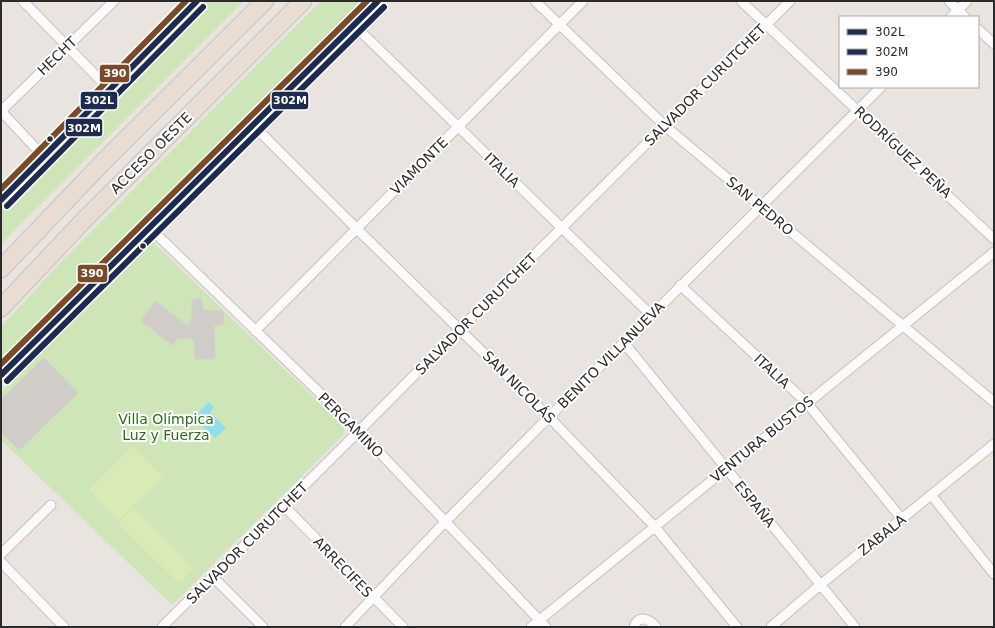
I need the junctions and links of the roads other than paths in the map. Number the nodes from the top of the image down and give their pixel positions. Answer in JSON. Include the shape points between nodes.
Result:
{"nodes":[{"id":1,"x":23,"y":1,"type":"edge"},
{"id":2,"x":114,"y":1,"type":"edge"},
{"id":3,"x":198,"y":1,"type":"edge"},
{"id":4,"x":265,"y":1,"type":"edge"},
{"id":5,"x":303,"y":1,"type":"edge"},
{"id":6,"x":378,"y":1,"type":"edge"},
{"id":7,"x":535,"y":1,"type":"edge"},
{"id":8,"x":583,"y":1,"type":"edge"},
{"id":9,"x":741,"y":1,"type":"edge"},
{"id":10,"x":790,"y":1,"type":"edge"},
{"id":11,"x":949,"y":1,"type":"edge"},
{"id":12,"x":967,"y":1,"type":"edge"},
{"id":13,"x":958,"y":10,"type":"junction"},
{"id":14,"x":952,"y":16,"type":"edge"},
{"id":15,"x":964,"y":16,"type":"edge"},
{"id":16,"x":560,"y":24,"type":"junction"},
{"id":17,"x":354,"y":25,"type":"junction"},
{"id":18,"x":766,"y":25,"type":"junction"},
{"id":19,"x":979,"y":30,"type":"edge"},
{"id":20,"x":994,"y":44,"type":"edge"},
{"id":21,"x":68,"y":46,"type":"junction"},
{"id":22,"x":880,"y":88,"type":"edge"},
{"id":23,"x":108,"y":89,"type":"junction"},
{"id":24,"x":858,"y":110,"type":"junction"},
{"id":25,"x":1,"y":111,"type":"edge"},
{"id":26,"x":254,"y":125,"type":"junction"},
{"id":27,"x":458,"y":126,"type":"junction"},
{"id":28,"x":665,"y":126,"type":"junction"},
{"id":29,"x":43,"y":156,"type":"junction"},
{"id":30,"x":1,"y":200,"type":"edge"},
{"id":31,"x":760,"y":207,"type":"junction"},
{"id":32,"x":150,"y":228,"type":"junction"},
{"id":33,"x":562,"y":228,"type":"junction"},
{"id":34,"x":357,"y":229,"type":"junction"},
{"id":35,"x":994,"y":238,"type":"edge"},
{"id":36,"x":994,"y":252,"type":"edge"},
{"id":37,"x":1,"y":269,"type":"edge"},
{"id":38,"x":680,"y":285,"type":"junction"},
{"id":39,"x":1,"y":308,"type":"edge"},
{"id":40,"x":651,"y":315,"type":"junction"},
{"id":41,"x":903,"y":325,"type":"junction"},
{"id":42,"x":460,"y":329,"type":"junction"},
{"id":43,"x":255,"y":331,"type":"junction"},
{"id":44,"x":623,"y":344,"type":"junction"},
{"id":45,"x":1,"y":375,"type":"edge"},
{"id":46,"x":994,"y":402,"type":"edge"},
{"id":47,"x":807,"y":403,"type":"junction"},
{"id":48,"x":549,"y":417,"type":"junction"},
{"id":49,"x":359,"y":431,"type":"junction"},
{"id":50,"x":994,"y":444,"type":"edge"},
{"id":51,"x":726,"y":468,"type":"junction"},
{"id":52,"x":932,"y":496,"type":"junction"},
{"id":53,"x":51,"y":505,"type":"dead end"},
{"id":54,"x":284,"y":506,"type":"junction"},
{"id":55,"x":902,"y":519,"type":"junction"},
{"id":56,"x":445,"y":522,"type":"junction"},
{"id":57,"x":655,"y":526,"type":"junction"},
{"id":58,"x":1,"y":554,"type":"edge"},
{"id":59,"x":1,"y":562,"type":"edge"},
{"id":60,"x":994,"y":574,"type":"edge"},
{"id":61,"x":213,"y":577,"type":"junction"},
{"id":62,"x":820,"y":585,"type":"junction"},
{"id":63,"x":374,"y":598,"type":"junction"},
{"id":64,"x":542,"y":624,"type":"edge"},
{"id":65,"x":64,"y":627,"type":"edge"},
{"id":66,"x":162,"y":627,"type":"edge"},
{"id":67,"x":263,"y":627,"type":"edge"},
{"id":68,"x":346,"y":627,"type":"edge"},
{"id":69,"x":402,"y":627,"type":"edge"},
{"id":70,"x":531,"y":627,"type":"edge"},
{"id":71,"x":634,"y":627,"type":"edge"},
{"id":72,"x":656,"y":627,"type":"edge"},
{"id":73,"x":738,"y":627,"type":"edge"},
{"id":74,"x":771,"y":627,"type":"edge"},
{"id":75,"x":855,"y":627,"type":"edge"}],
"edges":[{"from":1,"to":21,"type":"street"},
{"from":2,"to":21,"type":"street","name":"HECHT"},
{"from":3,"to":23,"type":"street"},
{"from":4,"to":37,"type":"highway","name":"ACCESO OESTE","via":[[105,160]]},
{"from":5,"to":39,"type":"highway","name":"ACCESO OESTE"},
{"from":6,"to":17,"type":"street"},
{"from":7,"to":16,"type":"street","name":"SAN PEDRO"},
{"from":8,"to":16,"type":"street","name":"VIAMONTE"},
{"from":9,"to":18,"type":"street","name":"RODRÍGUEZ PEÑA"},
{"from":10,"to":18,"type":"street","name":"SALVADOR CURUTCHET"},
{"from":11,"to":13,"type":"street"},
{"from":12,"to":13,"type":"street"},
{"from":13,"to":14,"type":"street"},
{"from":13,"to":15,"type":"street"},
{"from":16,"to":27,"type":"street","name":"VIAMONTE"},
{"from":16,"to":28,"type":"street","name":"SAN PEDRO"},
{"from":17,"to":26,"type":"street"},
{"from":17,"to":27,"type":"street","name":"ITALIA"},
{"from":18,"to":24,"type":"street","name":"RODRÍGUEZ PEÑA"},
{"from":18,"to":28,"type":"street","name":"SALVADOR CURUTCHET"},
{"from":19,"to":20,"type":"street"},
{"from":21,"to":23,"type":"street"},
{"from":21,"to":25,"type":"street","name":"HECHT"},
{"from":22,"to":24,"type":"street","name":"BENITO VILLANUEVA"},
{"from":23,"to":29,"type":"street"},
{"from":24,"to":31,"type":"street","name":"BENITO VILLANUEVA"},
{"from":24,"to":35,"type":"street","name":"RODRÍGUEZ PEÑA"},
{"from":25,"to":29,"type":"street"},
{"from":26,"to":32,"type":"street"},
{"from":26,"to":34,"type":"street","name":"SAN NICOLÁS"},
{"from":27,"to":33,"type":"street","name":"ITALIA"},
{"from":27,"to":34,"type":"street","name":"VIAMONTE"},
{"from":28,"to":31,"type":"street","name":"SAN PEDRO"},
{"from":28,"to":33,"type":"street","name":"SALVADOR CURUTCHET"},
{"from":29,"to":30,"type":"street"},
{"from":31,"to":38,"type":"street","name":"BENITO VILLANUEVA"},
{"from":31,"to":41,"type":"street","name":"SAN PEDRO"},
{"from":32,"to":43,"type":"street","name":"PERGAMINO"},
{"from":32,"to":45,"type":"street"},
{"from":33,"to":40,"type":"street","name":"ITALIA"},
{"from":33,"to":42,"type":"street","name":"SALVADOR CURUTCHET"},
{"from":34,"to":42,"type":"street","name":"SAN NICOLÁS"},
{"from":34,"to":43,"type":"street","name":"VIAMONTE"},
{"from":36,"to":41,"type":"street","name":"VENTURA BUSTOS"},
{"from":38,"to":40,"type":"street","name":"BENITO VILLANUEVA"},
{"from":38,"to":47,"type":"street","name":"ITALIA"},
{"from":40,"to":44,"type":"street","name":"BENITO VILLANUEVA"},
{"from":41,"to":46,"type":"street","name":"SAN PEDRO"},
{"from":41,"to":47,"type":"street","name":"VENTURA BUSTOS"},
{"from":42,"to":48,"type":"street","name":"SAN NICOLÁS"},
{"from":42,"to":49,"type":"street","name":"SALVADOR CURUTCHET"},
{"from":43,"to":49,"type":"street","name":"PERGAMINO"},
{"from":44,"to":48,"type":"street","name":"BENITO VILLANUEVA"},
{"from":44,"to":51,"type":"street","name":"ESPAÑA"},
{"from":47,"to":51,"type":"street","name":"VENTURA BUSTOS"},
{"from":47,"to":55,"type":"street","name":"ITALIA"},
{"from":48,"to":56,"type":"street","name":"BENITO VILLANUEVA"},
{"from":48,"to":57,"type":"street","name":"SAN NICOLÁS"},
{"from":49,"to":54,"type":"street","name":"SALVADOR CURUTCHET"},
{"from":49,"to":56,"type":"street","name":"PERGAMINO"},
{"from":50,"to":52,"type":"street","name":"ZABALA"},
{"from":51,"to":57,"type":"street","name":"VENTURA BUSTOS"},
{"from":51,"to":62,"type":"street","name":"ESPAÑA"},
{"from":52,"to":55,"type":"street","name":"ZABALA"},
{"from":52,"to":60,"type":"street"},
{"from":53,"to":58,"type":"street"},
{"from":54,"to":61,"type":"street","name":"SALVADOR CURUTCHET"},
{"from":54,"to":63,"type":"street","name":"ARRECIFES"},
{"from":55,"to":62,"type":"street","name":"ZABALA"},
{"from":56,"to":63,"type":"street","name":"BENITO VILLANUEVA"},
{"from":56,"to":64,"type":"street","name":"PERGAMINO"},
{"from":57,"to":64,"type":"street","name":"VENTURA BUSTOS"},
{"from":57,"to":73,"type":"street","name":"SAN NICOLÁS"},
{"from":59,"to":65,"type":"street"},
{"from":61,"to":66,"type":"street","name":"SALVADOR CURUTCHET"},
{"from":61,"to":67,"type":"street"},
{"from":62,"to":74,"type":"street","name":"ZABALA"},
{"from":62,"to":75,"type":"street","name":"ESPAÑA"},
{"from":63,"to":68,"type":"street","name":"BENITO VILLANUEVA"},
{"from":63,"to":69,"type":"street","name":"ARRECIFES"},
{"from":64,"to":70,"type":"street","name":"VENTURA BUSTOS"},
{"from":71,"to":72,"type":"street","via":[[637,621],[646,619]]}]}
